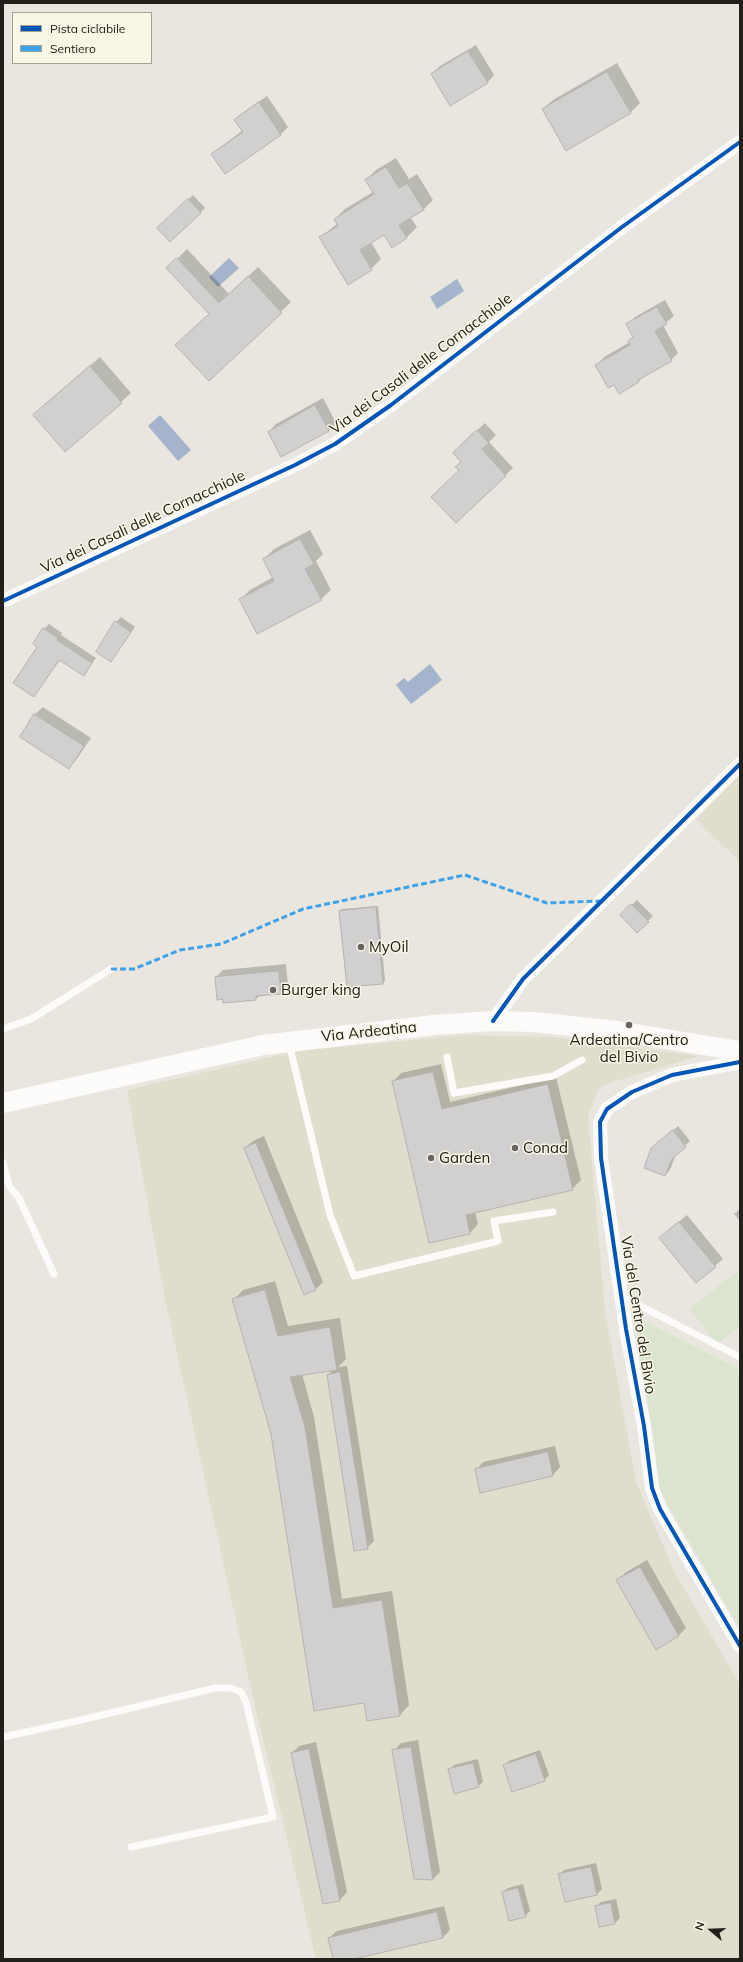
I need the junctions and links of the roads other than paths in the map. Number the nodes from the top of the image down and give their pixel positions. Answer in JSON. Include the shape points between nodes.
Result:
{"nodes":[{"id":1,"x":740,"y":142,"type":"edge"},
{"id":2,"x":3,"y":601,"type":"edge"},
{"id":3,"x":740,"y":764,"type":"edge"},
{"id":4,"x":111,"y":969,"type":"dead end"},
{"id":5,"x":493,"y":1021,"type":"junction"},
{"id":6,"x":3,"y":1029,"type":"edge"},
{"id":7,"x":288,"y":1041,"type":"junction"},
{"id":8,"x":740,"y":1051,"type":"edge"},
{"id":9,"x":447,"y":1057,"type":"dead end"},
{"id":10,"x":582,"y":1060,"type":"dead end"},
{"id":11,"x":740,"y":1062,"type":"edge"},
{"id":12,"x":3,"y":1103,"type":"edge"},
{"id":13,"x":3,"y":1162,"type":"edge"},
{"id":14,"x":553,"y":1212,"type":"dead end"},
{"id":15,"x":54,"y":1274,"type":"dead end"},
{"id":16,"x":621,"y":1296,"type":"junction"},
{"id":17,"x":740,"y":1357,"type":"edge"},
{"id":18,"x":740,"y":1646,"type":"edge"},
{"id":19,"x":3,"y":1736,"type":"edge"},
{"id":20,"x":131,"y":1847,"type":"dead end"}],
"edges":[{"from":1,"to":2,"type":"street","name":"Via dei Casali delle Cornacchiole","via":[[622,227],[391,405],[335,444],[296,465]]},
{"from":3,"to":5,"type":"street","via":[[523,979]]},
{"from":4,"to":6,"type":"lane","via":[[31,1019]]},
{"from":5,"to":7,"type":"main road","name":"Via Ardeatina"},
{"from":5,"to":8,"type":"main road","name":"Via Ardeatina","via":[[579,1026]]},
{"from":7,"to":12,"type":"main road","name":"Via Ardeatina"},
{"from":7,"to":14,"type":"lane","via":[[330,1215],[354,1276],[498,1241],[494,1221]]},
{"from":9,"to":10,"type":"lane","via":[[454,1094],[553,1076]]},
{"from":11,"to":16,"type":"street","name":"Via del Centro del Bivio","via":[[672,1075],[632,1092],[604,1112],[600,1126],[600,1158]]},
{"from":13,"to":15,"type":"lane","via":[[10,1186],[19,1198]]},
{"from":16,"to":17,"type":"lane"},
{"from":16,"to":18,"type":"street","name":"Via del Centro del Bivio","via":[[652,1488],[660,1510]]},
{"from":19,"to":20,"type":"lane","via":[[215,1688],[231,1688],[241,1692],[246,1702],[273,1817]]}]}
